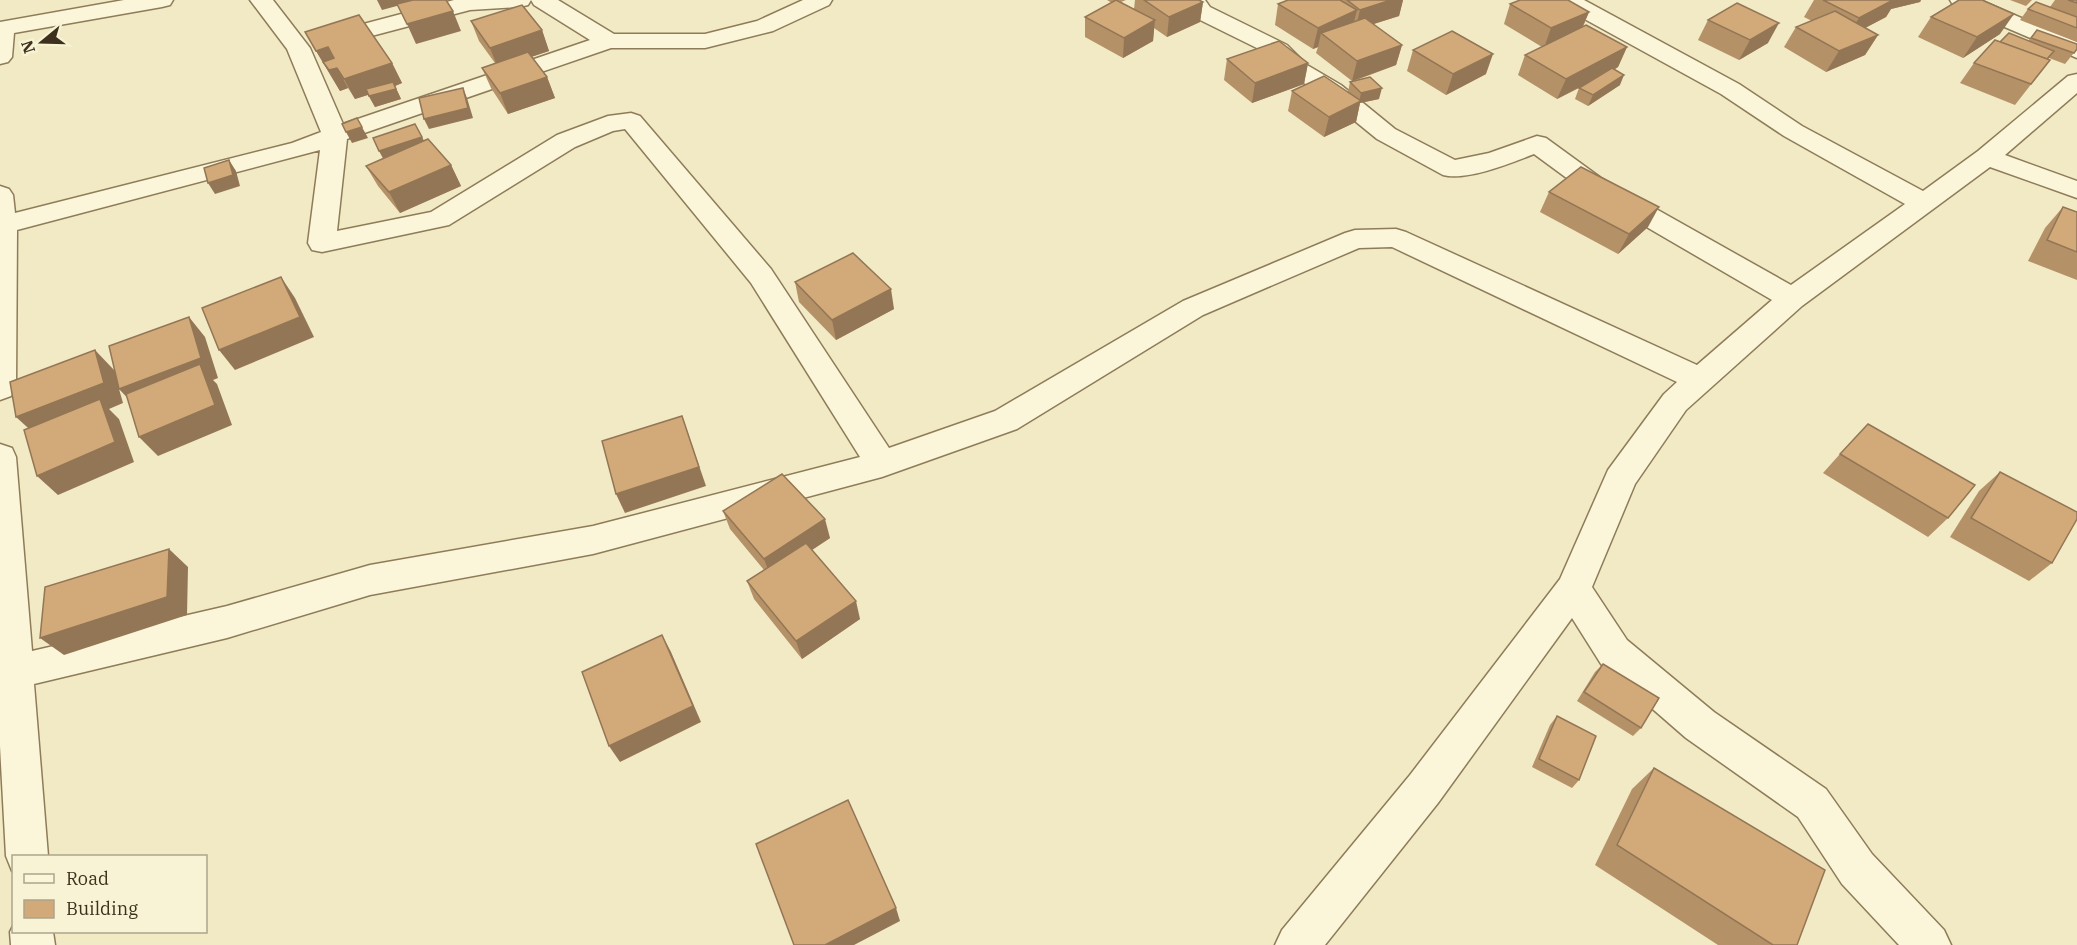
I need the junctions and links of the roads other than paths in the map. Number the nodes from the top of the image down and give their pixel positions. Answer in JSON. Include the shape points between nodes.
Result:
{"nodes":[{"id":1,"x":162,"y":0,"type":"edge"},
{"id":2,"x":261,"y":0,"type":"edge"},
{"id":3,"x":520,"y":0,"type":"edge"},
{"id":4,"x":542,"y":0,"type":"edge"},
{"id":5,"x":821,"y":0,"type":"edge"},
{"id":6,"x":1193,"y":0,"type":"edge"},
{"id":7,"x":1567,"y":0,"type":"edge"},
{"id":8,"x":1961,"y":0,"type":"edge"},
{"id":9,"x":609,"y":41,"type":"junction"},
{"id":10,"x":298,"y":48,"type":"junction"},
{"id":11,"x":2077,"y":51,"type":"edge"},
{"id":12,"x":0,"y":57,"type":"edge"},
{"id":13,"x":2077,"y":81,"type":"edge"},
{"id":14,"x":335,"y":135,"type":"junction"},
{"id":15,"x":1987,"y":157,"type":"junction"},
{"id":16,"x":2077,"y":190,"type":"edge"},
{"id":17,"x":0,"y":195,"type":"edge"},
{"id":18,"x":1924,"y":203,"type":"junction"},
{"id":19,"x":3,"y":225,"type":"junction"},
{"id":20,"x":1792,"y":299,"type":"junction"},
{"id":21,"x":1700,"y":380,"type":"junction"},
{"id":22,"x":0,"y":388,"type":"edge"},
{"id":23,"x":0,"y":457,"type":"edge"},
{"id":24,"x":882,"y":464,"type":"junction"},
{"id":25,"x":1573,"y":589,"type":"junction"},
{"id":26,"x":14,"y":672,"type":"junction"},
{"id":27,"x":27,"y":855,"type":"edge"},
{"id":28,"x":1297,"y":945,"type":"edge"},
{"id":29,"x":1929,"y":945,"type":"edge"}],
"edges":[{"from":1,"to":12,"type":"street","via":[[3,28]]},
{"from":2,"to":10,"type":"street"},
{"from":3,"to":10,"type":"street","via":[[469,3]]},
{"from":4,"to":9,"type":"street"},
{"from":5,"to":9,"type":"street","via":[[765,26],[705,41]]},
{"from":6,"to":20,"type":"street","via":[[1202,12],[1279,50],[1299,70],[1332,90],[1386,134],[1452,169],[1537,144],[1592,184]]},
{"from":7,"to":18,"type":"street","via":[[1730,89],[1793,132]]},
{"from":8,"to":11,"type":"street"},
{"from":9,"to":14,"type":"street"},
{"from":10,"to":14,"type":"street"},
{"from":13,"to":15,"type":"street"},
{"from":14,"to":19,"type":"street","via":[[301,149]]},
{"from":14,"to":24,"type":"street","via":[[322,243],[439,219],[566,141],[608,124],[631,121],[761,276]]},
{"from":15,"to":16,"type":"street"},
{"from":15,"to":18,"type":"street"},
{"from":17,"to":19,"type":"street"},
{"from":18,"to":20,"type":"street"},
{"from":19,"to":22,"type":"street"},
{"from":20,"to":21,"type":"street"},
{"from":21,"to":24,"type":"street","via":[[1396,238],[1355,239],[1193,308],[1006,420]]},
{"from":21,"to":25,"type":"street","via":[[1675,402],[1620,479]]},
{"from":23,"to":26,"type":"street"},
{"from":24,"to":26,"type":"street","via":[[593,540],[370,580],[227,622]]},
{"from":25,"to":28,"type":"street","via":[[1424,789]]},
{"from":25,"to":29,"type":"street","via":[[1614,652],[1700,725],[1812,803],[1857,870]]},
{"from":26,"to":27,"type":"street"}]}
